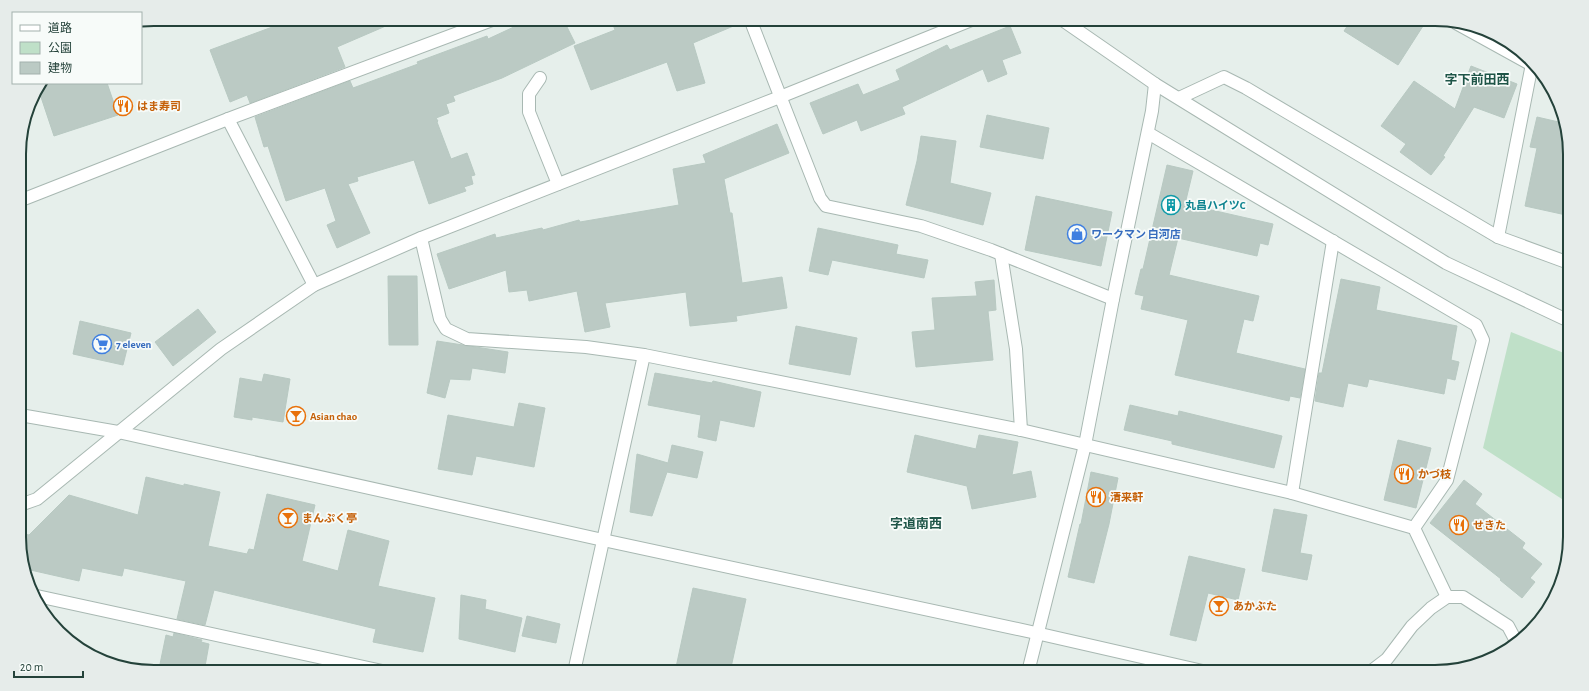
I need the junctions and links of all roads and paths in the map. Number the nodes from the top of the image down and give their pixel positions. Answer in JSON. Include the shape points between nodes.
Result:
{"nodes":[{"id":1,"x":476,"y":26,"type":"edge"},
{"id":2,"x":753,"y":26,"type":"edge"},
{"id":3,"x":957,"y":26,"type":"edge"},
{"id":4,"x":1071,"y":26,"type":"edge"},
{"id":5,"x":1471,"y":31,"type":"edge"},
{"id":6,"x":1519,"y":57,"type":"edge"},
{"id":7,"x":1531,"y":69,"type":"edge"},
{"id":8,"x":540,"y":78,"type":"dead end"},
{"id":9,"x":1155,"y":84,"type":"junction"},
{"id":10,"x":780,"y":97,"type":"junction"},
{"id":11,"x":1179,"y":98,"type":"junction"},
{"id":12,"x":228,"y":119,"type":"junction"},
{"id":13,"x":1148,"y":133,"type":"junction"},
{"id":14,"x":558,"y":184,"type":"junction"},
{"id":15,"x":26,"y":198,"type":"edge"},
{"id":16,"x":1498,"y":237,"type":"junction"},
{"id":17,"x":421,"y":238,"type":"junction"},
{"id":18,"x":1333,"y":241,"type":"junction"},
{"id":19,"x":1001,"y":254,"type":"junction"},
{"id":20,"x":1563,"y":261,"type":"edge"},
{"id":21,"x":314,"y":285,"type":"junction"},
{"id":22,"x":1113,"y":299,"type":"junction"},
{"id":23,"x":1563,"y":318,"type":"edge"},
{"id":24,"x":644,"y":355,"type":"junction"},
{"id":25,"x":26,"y":416,"type":"edge"},
{"id":26,"x":1021,"y":430,"type":"junction"},
{"id":27,"x":118,"y":432,"type":"junction"},
{"id":28,"x":1085,"y":445,"type":"junction"},
{"id":29,"x":1292,"y":493,"type":"junction"},
{"id":30,"x":26,"y":504,"type":"edge"},
{"id":31,"x":1414,"y":528,"type":"junction"},
{"id":32,"x":603,"y":540,"type":"junction"},
{"id":33,"x":41,"y":597,"type":"edge"},
{"id":34,"x":1447,"y":597,"type":"junction"},
{"id":35,"x":1036,"y":633,"type":"junction"},
{"id":36,"x":1514,"y":638,"type":"edge"},
{"id":37,"x":355,"y":665,"type":"edge"},
{"id":38,"x":576,"y":665,"type":"edge"},
{"id":39,"x":1029,"y":665,"type":"edge"},
{"id":40,"x":1176,"y":665,"type":"edge"},
{"id":41,"x":1379,"y":665,"type":"edge"}],
"edges":[{"from":1,"to":12,"type":"street"},
{"from":2,"to":10,"type":"street"},
{"from":3,"to":10,"type":"street"},
{"from":4,"to":9,"type":"street"},
{"from":5,"to":6,"type":"street"},
{"from":7,"to":16,"type":"street"},
{"from":8,"to":14,"type":"street","via":[[529,94],[529,112]]},
{"from":9,"to":11,"type":"street"},
{"from":9,"to":13,"type":"street"},
{"from":10,"to":14,"type":"street"},
{"from":10,"to":19,"type":"street","via":[[820,198],[826,206],[921,226]]},
{"from":11,"to":16,"type":"street","via":[[1224,77]]},
{"from":11,"to":23,"type":"street","via":[[1446,263]]},
{"from":12,"to":15,"type":"street"},
{"from":12,"to":21,"type":"street"},
{"from":13,"to":18,"type":"street"},
{"from":13,"to":22,"type":"street"},
{"from":14,"to":17,"type":"street"},
{"from":16,"to":20,"type":"street"},
{"from":17,"to":21,"type":"street"},
{"from":17,"to":24,"type":"street","via":[[440,319],[446,329],[468,339],[586,347]]},
{"from":18,"to":29,"type":"street"},
{"from":18,"to":31,"type":"street","via":[[1476,325],[1483,340],[1448,480]]},
{"from":19,"to":22,"type":"street"},
{"from":19,"to":26,"type":"street","via":[[1016,349]]},
{"from":21,"to":27,"type":"street","via":[[221,348]]},
{"from":22,"to":28,"type":"street"},
{"from":24,"to":26,"type":"street"},
{"from":24,"to":32,"type":"street"},
{"from":25,"to":27,"type":"street"},
{"from":26,"to":28,"type":"street"},
{"from":27,"to":30,"type":"street","via":[[37,499]]},
{"from":27,"to":32,"type":"street"},
{"from":28,"to":29,"type":"street"},
{"from":28,"to":35,"type":"street"},
{"from":29,"to":31,"type":"street"},
{"from":31,"to":34,"type":"street"},
{"from":32,"to":35,"type":"street"},
{"from":32,"to":38,"type":"street"},
{"from":33,"to":37,"type":"street"},
{"from":34,"to":36,"type":"street","via":[[1463,597],[1508,626]]},
{"from":34,"to":41,"type":"street","via":[[1412,626],[1387,659]]},
{"from":35,"to":39,"type":"street"},
{"from":35,"to":40,"type":"street"}]}
